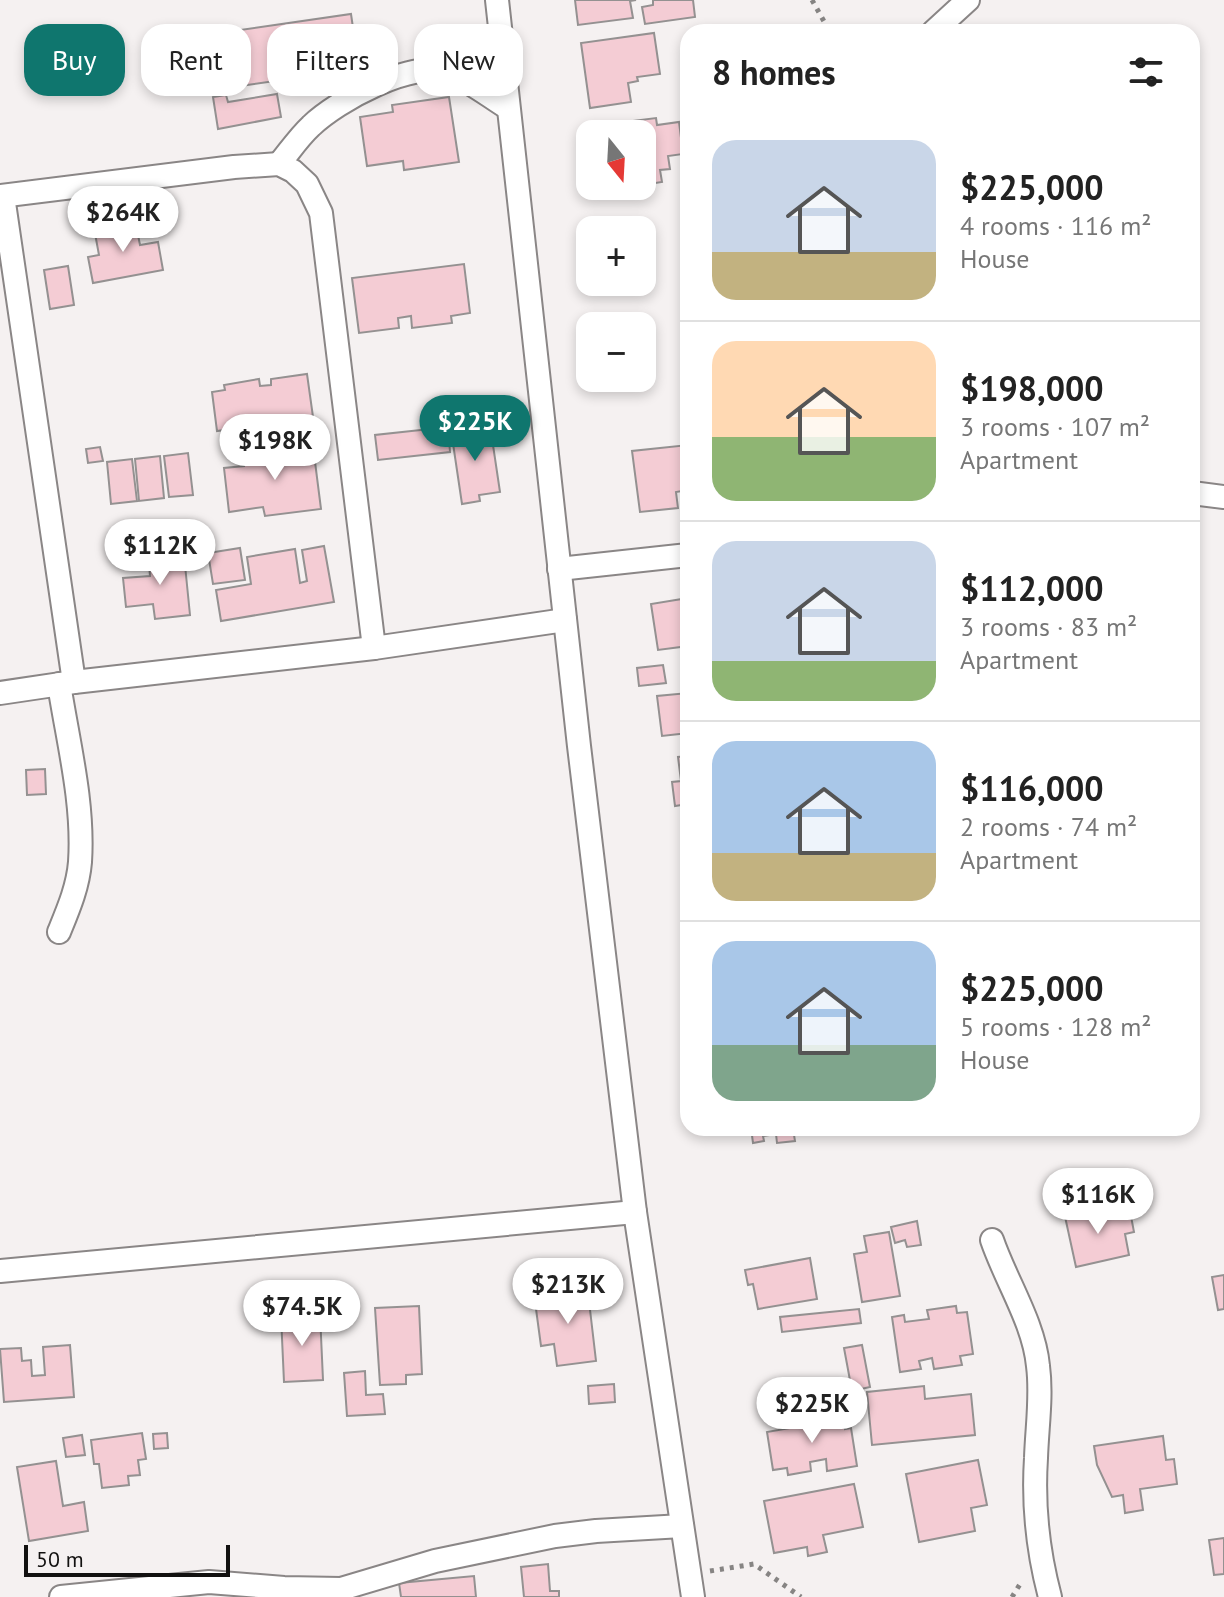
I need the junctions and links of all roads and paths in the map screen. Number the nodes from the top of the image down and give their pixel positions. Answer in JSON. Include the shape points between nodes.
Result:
{"nodes":[{"id":1,"x":497,"y":0,"type":"edge"},
{"id":2,"x":812,"y":0,"type":"edge"},
{"id":3,"x":968,"y":0,"type":"edge"},
{"id":4,"x":826,"y":24,"type":"edge"},
{"id":5,"x":942,"y":24,"type":"edge"},
{"id":6,"x":508,"y":108,"type":"junction"},
{"id":7,"x":279,"y":164,"type":"junction"},
{"id":8,"x":2,"y":196,"type":"edge"},
{"id":9,"x":1200,"y":494,"type":"edge"},
{"id":10,"x":1224,"y":497,"type":"edge"},
{"id":11,"x":680,"y":556,"type":"edge"},
{"id":12,"x":559,"y":569,"type":"junction"},
{"id":13,"x":565,"y":620,"type":"junction"},
{"id":14,"x":374,"y":648,"type":"junction"},
{"id":15,"x":66,"y":683,"type":"junction"},
{"id":16,"x":0,"y":693,"type":"edge"},
{"id":17,"x":59,"y":932,"type":"dead end"},
{"id":18,"x":635,"y":1212,"type":"junction"},
{"id":19,"x":992,"y":1240,"type":"dead end"},
{"id":20,"x":0,"y":1271,"type":"edge"},
{"id":21,"x":682,"y":1526,"type":"junction"},
{"id":22,"x":691,"y":1586,"type":"edge"},
{"id":23,"x":341,"y":1593,"type":"edge"},
{"id":24,"x":61,"y":1597,"type":"edge"},
{"id":25,"x":801,"y":1597,"type":"edge"},
{"id":26,"x":1050,"y":1597,"type":"edge"}],
"edges":[{"from":1,"to":6,"type":"street"},
{"from":2,"to":4,"type":"path"},
{"from":3,"to":5,"type":"street"},
{"from":6,"to":7,"type":"street","via":[[449,72],[399,75],[336,105]]},
{"from":6,"to":12,"type":"street"},
{"from":7,"to":8,"type":"street"},
{"from":7,"to":14,"type":"street","via":[[307,184],[321,213]]},
{"from":8,"to":15,"type":"street"},
{"from":9,"to":10,"type":"street"},
{"from":11,"to":12,"type":"street"},
{"from":12,"to":13,"type":"street"},
{"from":13,"to":14,"type":"street"},
{"from":13,"to":18,"type":"street"},
{"from":14,"to":15,"type":"street"},
{"from":15,"to":16,"type":"street"},
{"from":15,"to":17,"type":"street","via":[[80,863]]},
{"from":18,"to":20,"type":"street"},
{"from":18,"to":21,"type":"street"},
{"from":19,"to":26,"type":"street","via":[[1037,1354],[1038,1533]]},
{"from":21,"to":22,"type":"street"},
{"from":21,"to":23,"type":"street","via":[[555,1536],[435,1561]]},
{"from":22,"to":25,"type":"path","via":[[749,1563]]},
{"from":23,"to":24,"type":"street","via":[[209,1582]]}]}
